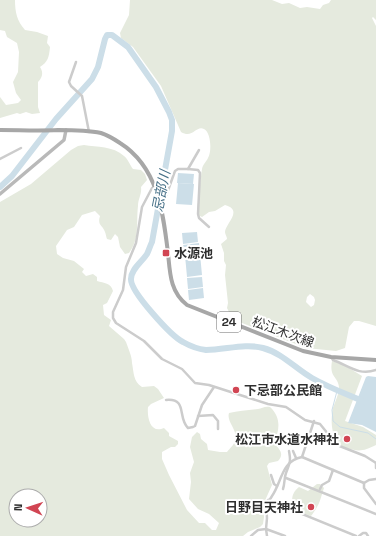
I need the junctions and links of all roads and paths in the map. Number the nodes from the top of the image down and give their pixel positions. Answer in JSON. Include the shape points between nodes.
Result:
{"nodes":[{"id":1,"x":76,"y":62,"type":"dead end"},
{"id":2,"x":0,"y":130,"type":"edge"},
{"id":3,"x":66,"y":130,"type":"junction"},
{"id":4,"x":89,"y":132,"type":"junction"},
{"id":5,"x":21,"y":148,"type":"dead end"},
{"id":6,"x":199,"y":150,"type":"dead end"},
{"id":7,"x":0,"y":159,"type":"edge"},
{"id":8,"x":188,"y":169,"type":"junction"},
{"id":9,"x":156,"y":188,"type":"junction"},
{"id":10,"x":0,"y":194,"type":"edge"},
{"id":11,"x":161,"y":205,"type":"junction"},
{"id":12,"x":209,"y":227,"type":"dead end"},
{"id":13,"x":331,"y":356,"type":"junction"},
{"id":14,"x":376,"y":360,"type":"edge"},
{"id":15,"x":376,"y":370,"type":"edge"},
{"id":16,"x":214,"y":387,"type":"junction"},
{"id":17,"x":166,"y":400,"type":"dead end"},
{"id":18,"x":198,"y":416,"type":"junction"},
{"id":19,"x":314,"y":421,"type":"junction"},
{"id":20,"x":218,"y":430,"type":"dead end"},
{"id":21,"x":289,"y":450,"type":"dead end"},
{"id":22,"x":293,"y":451,"type":"dead end"},
{"id":23,"x":302,"y":457,"type":"junction"},
{"id":24,"x":296,"y":458,"type":"junction"},
{"id":25,"x":290,"y":463,"type":"junction"},
{"id":26,"x":376,"y":463,"type":"edge"},
{"id":27,"x":376,"y":468,"type":"edge"},
{"id":28,"x":333,"y":470,"type":"junction"},
{"id":29,"x":271,"y":476,"type":"dead end"},
{"id":30,"x":286,"y":478,"type":"junction"},
{"id":31,"x":376,"y":479,"type":"edge"},
{"id":32,"x":364,"y":482,"type":"junction"},
{"id":33,"x":277,"y":486,"type":"junction"},
{"id":34,"x":283,"y":489,"type":"dead end"},
{"id":35,"x":320,"y":489,"type":"dead end"},
{"id":36,"x":268,"y":500,"type":"junction"},
{"id":37,"x":376,"y":504,"type":"edge"},
{"id":38,"x":376,"y":514,"type":"edge"},
{"id":39,"x":266,"y":529,"type":"junction"},
{"id":40,"x":251,"y":536,"type":"edge"},
{"id":41,"x":267,"y":536,"type":"edge"},
{"id":42,"x":284,"y":536,"type":"edge"},
{"id":43,"x":357,"y":536,"type":"edge"},
{"id":44,"x":368,"y":536,"type":"edge"}],
"edges":[{"from":1,"to":4,"type":"street","via":[[69,82],[82,96]]},
{"from":2,"to":3,"type":"main road","name":"松江木次線","number":"24"},
{"from":3,"to":4,"type":"main road","name":"松江木次線","number":"24"},
{"from":3,"to":10,"type":"street","via":[[64,140]]},
{"from":4,"to":9,"type":"main road","name":"松江木次線","number":"24","via":[[101,134],[127,147],[150,173]]},
{"from":5,"to":7,"type":"street"},
{"from":6,"to":8,"type":"street"},
{"from":8,"to":11,"type":"street","via":[[175,171]]},
{"from":8,"to":12,"type":"street","via":[[198,170],[200,173],[198,214]]},
{"from":9,"to":11,"type":"main road","name":"松江木次線","number":"24"},
{"from":9,"to":16,"type":"street","via":[[152,188],[142,207],[136,242],[127,263],[123,290],[113,312],[113,318],[117,324],[144,341],[158,356],[182,369],[195,383]]},
{"from":11,"to":13,"type":"main road","name":"松江木次線","number":"24","via":[[171,281],[182,301],[196,310],[292,348]]},
{"from":13,"to":14,"type":"main road","name":"松江木次線","number":"24"},
{"from":13,"to":15,"type":"street","via":[[333,360],[361,372]]},
{"from":16,"to":18,"type":"street"},
{"from":16,"to":19,"type":"street","via":[[281,406],[305,420]]},
{"from":17,"to":18,"type":"street","via":[[178,402],[188,428],[195,426]]},
{"from":18,"to":20,"type":"street","via":[[213,415],[218,421]]},
{"from":19,"to":23,"type":"street"},
{"from":19,"to":26,"type":"street","via":[[323,427],[337,445]]},
{"from":21,"to":25,"type":"street"},
{"from":22,"to":24,"type":"street"},
{"from":23,"to":24,"type":"street"},
{"from":23,"to":28,"type":"street"},
{"from":24,"to":25,"type":"street"},
{"from":25,"to":30,"type":"street"},
{"from":25,"to":33,"type":"street"},
{"from":26,"to":27,"type":"street"},
{"from":28,"to":32,"type":"street"},
{"from":28,"to":35,"type":"street","via":[[329,481]]},
{"from":29,"to":33,"type":"street"},
{"from":30,"to":34,"type":"street"},
{"from":30,"to":38,"type":"street"},
{"from":31,"to":32,"type":"street"},
{"from":32,"to":37,"type":"street","via":[[364,488]]},
{"from":33,"to":36,"type":"street"},
{"from":36,"to":39,"type":"street","via":[[265,505]]},
{"from":36,"to":43,"type":"street"},
{"from":39,"to":40,"type":"street","via":[[258,530]]},
{"from":39,"to":41,"type":"street"},
{"from":39,"to":42,"type":"street"},
{"from":43,"to":44,"type":"street","via":[[366,533]]}]}
